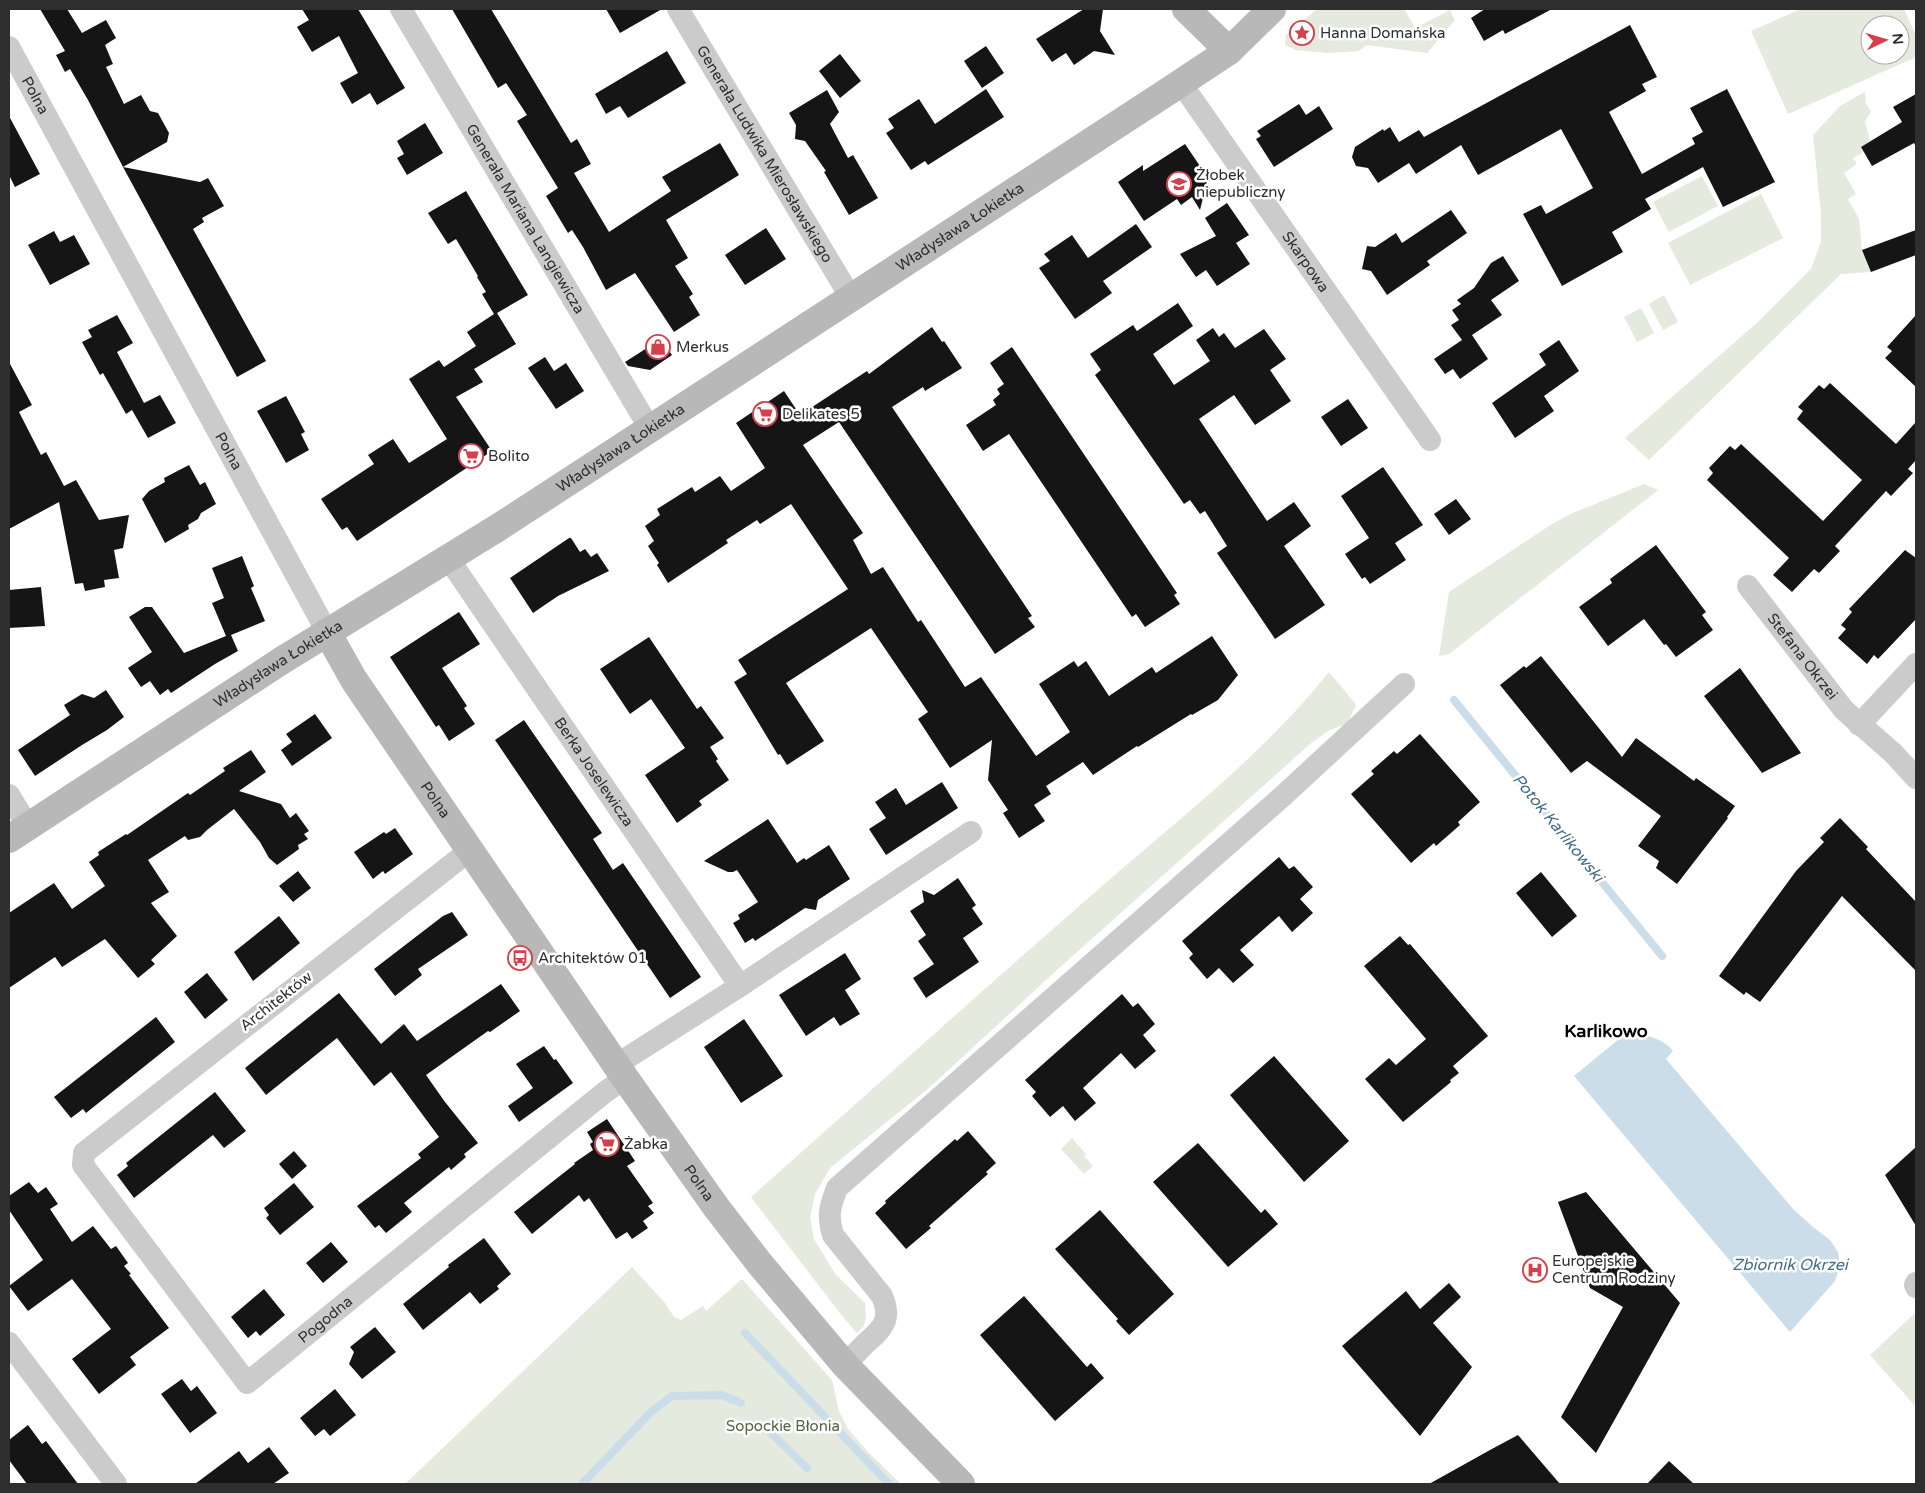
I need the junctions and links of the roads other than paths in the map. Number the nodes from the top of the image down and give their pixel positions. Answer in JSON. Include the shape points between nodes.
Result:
{"nodes":[{"id":1,"x":401,"y":9,"type":"edge"},
{"id":2,"x":678,"y":9,"type":"edge"},
{"id":3,"x":1186,"y":9,"type":"edge"},
{"id":4,"x":1272,"y":9,"type":"edge"},
{"id":5,"x":9,"y":47,"type":"edge"},
{"id":6,"x":1229,"y":51,"type":"junction"},
{"id":7,"x":1182,"y":83,"type":"junction"},
{"id":8,"x":850,"y":298,"type":"junction"},
{"id":9,"x":650,"y":429,"type":"junction"},
{"id":10,"x":1430,"y":440,"type":"dead end"},
{"id":11,"x":448,"y":558,"type":"junction"},
{"id":12,"x":1748,"y":586,"type":"dead end"},
{"id":13,"x":327,"y":632,"type":"junction"},
{"id":14,"x":1916,"y":664,"type":"edge"},
{"id":15,"x":1404,"y":684,"type":"dead end"},
{"id":16,"x":1859,"y":725,"type":"junction"},
{"id":17,"x":1916,"y":778,"type":"edge"},
{"id":18,"x":9,"y":796,"type":"edge"},
{"id":19,"x":971,"y":832,"type":"dead end"},
{"id":20,"x":18,"y":833,"type":"edge"},
{"id":21,"x":469,"y":850,"type":"junction"},
{"id":22,"x":740,"y":986,"type":"junction"},
{"id":23,"x":620,"y":1071,"type":"junction"},
{"id":24,"x":84,"y":1153,"type":"joint"},
{"id":25,"x":9,"y":1343,"type":"edge"},
{"id":26,"x":845,"y":1365,"type":"junction"},
{"id":27,"x":116,"y":1484,"type":"edge"},
{"id":28,"x":961,"y":1484,"type":"edge"}],
"edges":[{"from":1,"to":9,"type":"street","name":"Generała Mariana Langiewicza"},
{"from":2,"to":8,"type":"street","name":"Generała Ludwika Mierosławskiego"},
{"from":3,"to":6,"type":"street"},
{"from":4,"to":6,"type":"street","name":"Władysława Łokietka"},
{"from":5,"to":13,"type":"street","name":"Polna"},
{"from":6,"to":7,"type":"street","name":"Władysława Łokietka"},
{"from":7,"to":8,"type":"street","name":"Władysława Łokietka"},
{"from":7,"to":10,"type":"street","name":"Skarpowa"},
{"from":8,"to":9,"type":"street","name":"Władysława Łokietka"},
{"from":9,"to":11,"type":"street","name":"Władysława Łokietka"},
{"from":11,"to":13,"type":"street","name":"Władysława Łokietka"},
{"from":11,"to":22,"type":"street","name":"Berka Joselewicza"},
{"from":12,"to":16,"type":"street","name":"Stefana Okrzei"},
{"from":13,"to":20,"type":"street","name":"Władysława Łokietka"},
{"from":13,"to":21,"type":"street","name":"Polna","via":[[354,680]]},
{"from":14,"to":16,"type":"street"},
{"from":15,"to":26,"type":"street","via":[[1284,795],[837,1188],[830,1205],[833,1235],[882,1296],[887,1308],[886,1320],[880,1331]]},
{"from":16,"to":17,"type":"street","name":"Stefana Okrzei","via":[[1893,753]]},
{"from":18,"to":20,"type":"street"},
{"from":19,"to":22,"type":"street"},
{"from":21,"to":23,"type":"street","name":"Polna"},
{"from":21,"to":24,"type":"street","name":"Architektów"},
{"from":22,"to":23,"type":"street"},
{"from":23,"to":24,"type":"street","name":"Pogodna","via":[[247,1383],[83,1165]]},
{"from":23,"to":26,"type":"street","name":"Polna","via":[[716,1207]]},
{"from":25,"to":27,"type":"street"},
{"from":26,"to":28,"type":"street","name":"Polna"}]}
